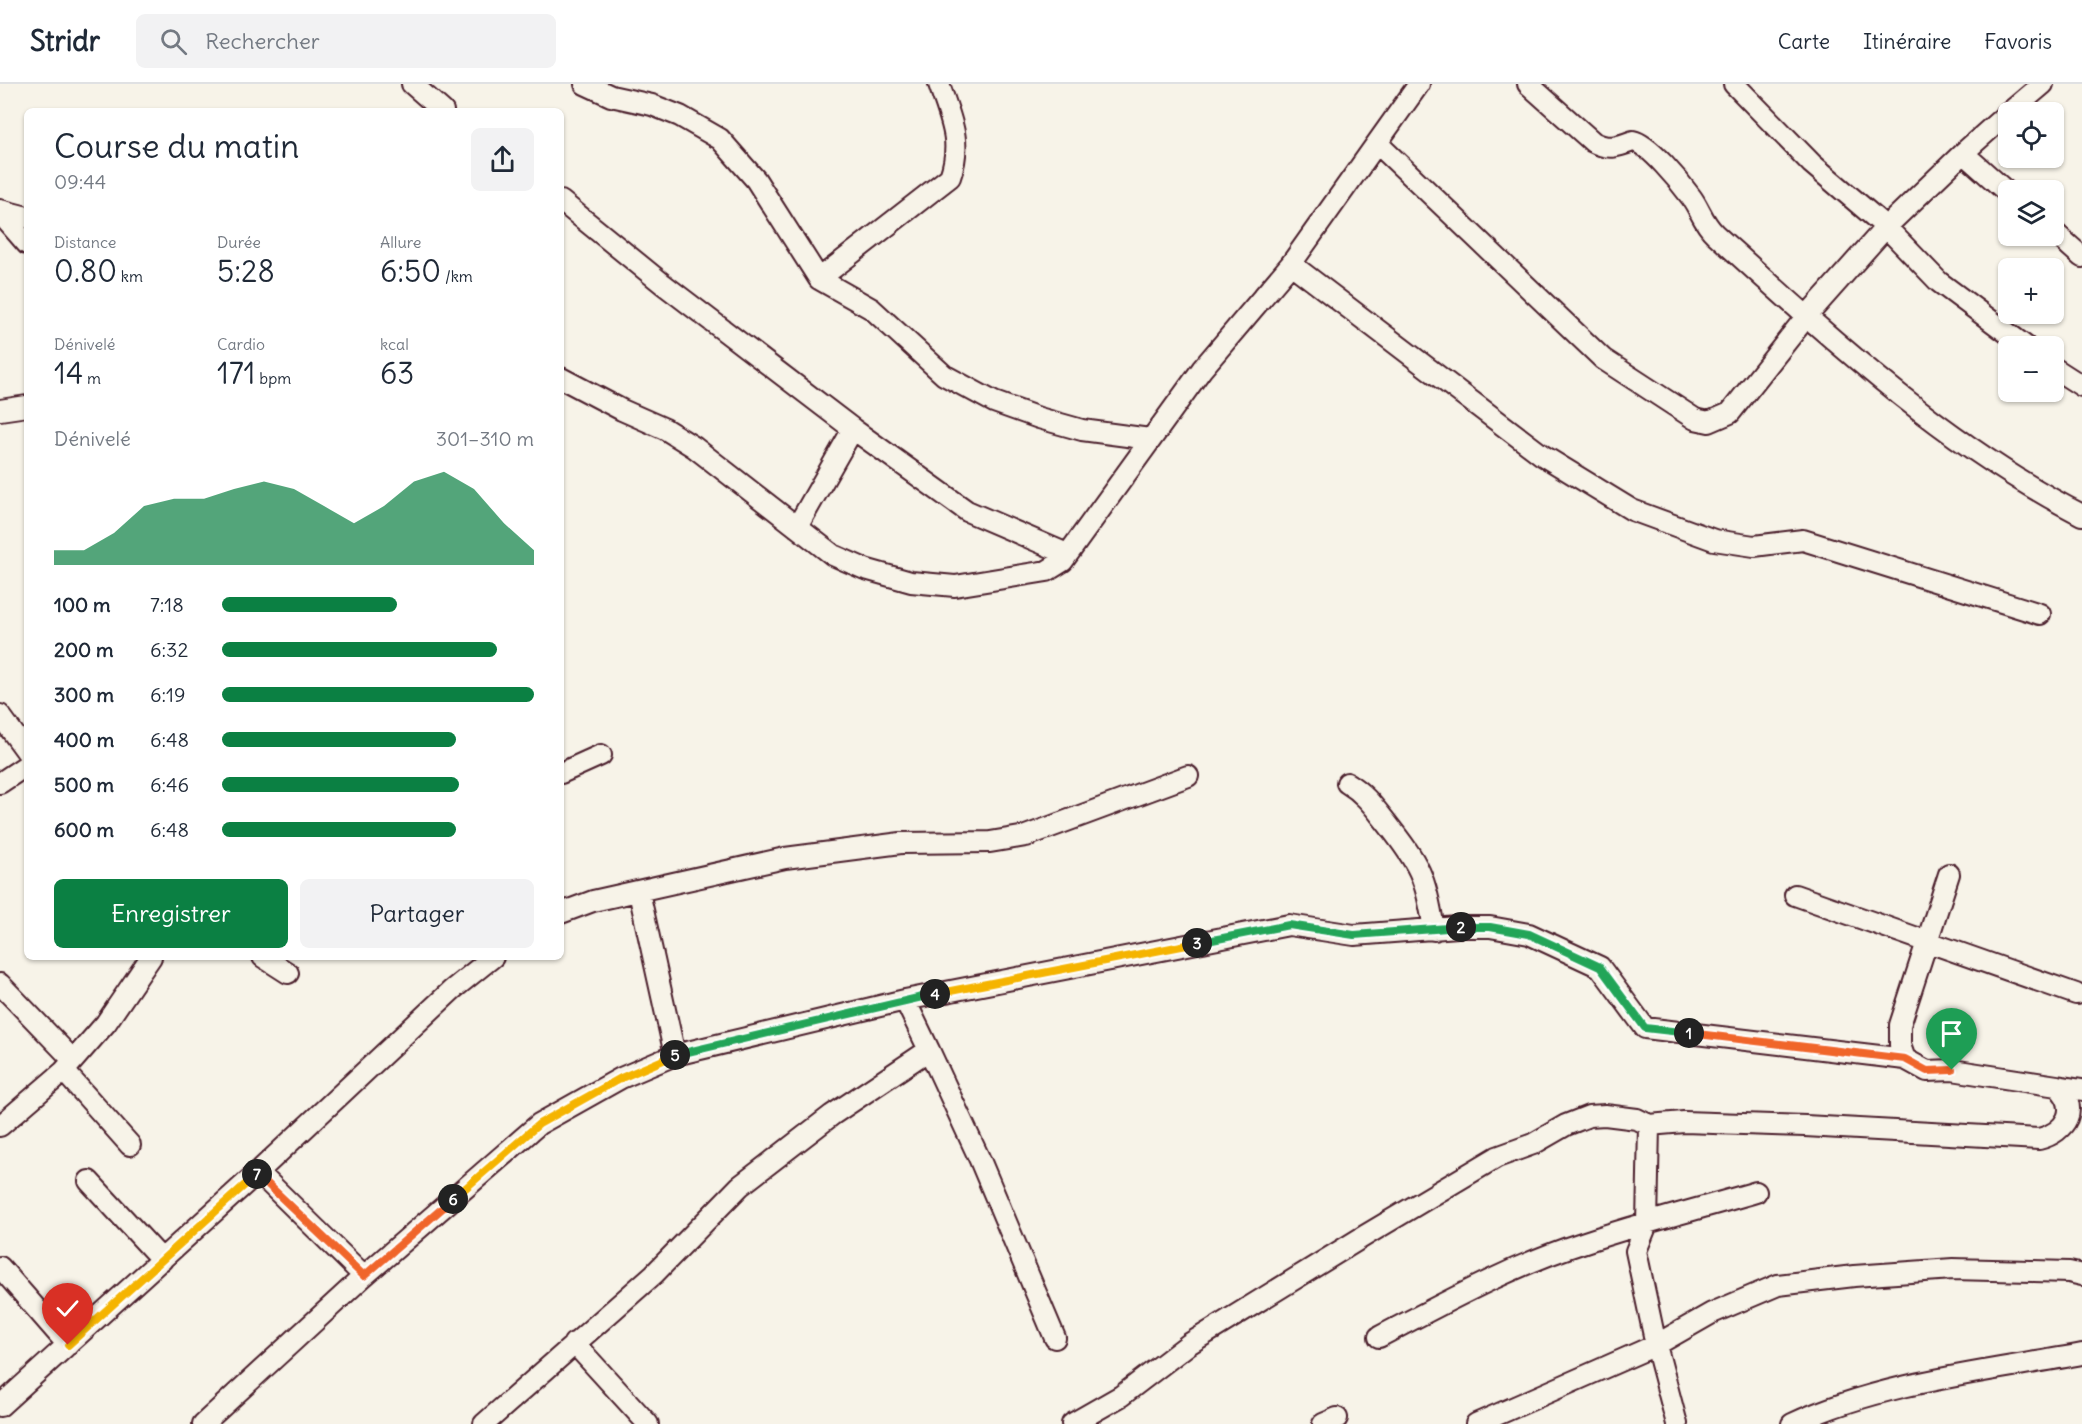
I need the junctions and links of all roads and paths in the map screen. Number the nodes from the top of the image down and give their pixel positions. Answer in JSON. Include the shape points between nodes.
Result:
{"nodes":[{"id":1,"x":412,"y":84,"type":"edge"},
{"id":2,"x":585,"y":84,"type":"edge"},
{"id":3,"x":939,"y":84,"type":"edge"},
{"id":4,"x":1419,"y":84,"type":"edge"},
{"id":5,"x":1528,"y":84,"type":"edge"},
{"id":6,"x":1734,"y":84,"type":"edge"},
{"id":7,"x":2043,"y":84,"type":"edge"},
{"id":8,"x":2022,"y":102,"type":"edge"},
{"id":9,"x":440,"y":108,"type":"edge"},
{"id":10,"x":1998,"y":123,"type":"edge"},
{"id":11,"x":1377,"y":143,"type":"junction"},
{"id":12,"x":1963,"y":153,"type":"junction"},
{"id":13,"x":1998,"y":184,"type":"edge"},
{"id":14,"x":564,"y":203,"type":"edge"},
{"id":15,"x":0,"y":212,"type":"edge"},
{"id":16,"x":24,"y":216,"type":"edge"},
{"id":17,"x":1886,"y":227,"type":"junction"},
{"id":18,"x":24,"y":240,"type":"edge"},
{"id":19,"x":2064,"y":241,"type":"edge"},
{"id":20,"x":2082,"y":257,"type":"edge"},
{"id":21,"x":1291,"y":264,"type":"junction"},
{"id":22,"x":819,"y":279,"type":"junction"},
{"id":23,"x":1806,"y":317,"type":"junction"},
{"id":24,"x":2012,"y":336,"type":"edge"},
{"id":25,"x":2064,"y":374,"type":"edge"},
{"id":26,"x":564,"y":380,"type":"edge"},
{"id":27,"x":2082,"y":386,"type":"edge"},
{"id":28,"x":24,"y":407,"type":"edge"},
{"id":29,"x":0,"y":411,"type":"edge"},
{"id":30,"x":853,"y":429,"type":"junction"},
{"id":31,"x":1150,"y":439,"type":"junction"},
{"id":32,"x":2082,"y":515,"type":"edge"},
{"id":33,"x":797,"y":527,"type":"junction"},
{"id":34,"x":1067,"y":554,"type":"junction"},
{"id":35,"x":2040,"y":614,"type":"dead end"},
{"id":36,"x":0,"y":715,"type":"edge"},
{"id":37,"x":24,"y":748,"type":"edge"},
{"id":38,"x":601,"y":755,"type":"dead end"},
{"id":39,"x":24,"y":767,"type":"edge"},
{"id":40,"x":564,"y":772,"type":"edge"},
{"id":41,"x":1188,"y":776,"type":"dead end"},
{"id":42,"x":0,"y":783,"type":"edge"},
{"id":43,"x":1347,"y":783,"type":"dead end"},
{"id":44,"x":1949,"y":874,"type":"dead end"},
{"id":45,"x":639,"y":892,"type":"junction"},
{"id":46,"x":1795,"y":896,"type":"dead end"},
{"id":47,"x":564,"y":912,"type":"edge"},
{"id":48,"x":1434,"y":930,"type":"junction"},
{"id":49,"x":1927,"y":940,"type":"junction"},
{"id":50,"x":149,"y":960,"type":"edge"},
{"id":51,"x":268,"y":960,"type":"edge"},
{"id":52,"x":489,"y":960,"type":"edge"},
{"id":53,"x":288,"y":973,"type":"dead end"},
{"id":54,"x":0,"y":984,"type":"edge"},
{"id":55,"x":2076,"y":994,"type":"dead end"},
{"id":56,"x":905,"y":1000,"type":"junction"},
{"id":57,"x":929,"y":1050,"type":"junction"},
{"id":58,"x":675,"y":1055,"type":"junction"},
{"id":59,"x":1905,"y":1059,"type":"junction"},
{"id":60,"x":69,"y":1066,"type":"junction"},
{"id":61,"x":2057,"y":1086,"type":"junction"},
{"id":62,"x":2082,"y":1090,"type":"edge"},
{"id":63,"x":1649,"y":1125,"type":"junction"},
{"id":64,"x":0,"y":1126,"type":"edge"},
{"id":65,"x":130,"y":1145,"type":"dead end"},
{"id":66,"x":258,"y":1172,"type":"junction"},
{"id":67,"x":89,"y":1181,"type":"dead end"},
{"id":68,"x":1756,"y":1192,"type":"dead end"},
{"id":69,"x":1647,"y":1224,"type":"junction"},
{"id":70,"x":162,"y":1260,"type":"junction"},
{"id":71,"x":0,"y":1267,"type":"edge"},
{"id":72,"x":2082,"y":1275,"type":"edge"},
{"id":73,"x":364,"y":1276,"type":"junction"},
{"id":74,"x":1379,"y":1337,"type":"dead end"},
{"id":75,"x":1055,"y":1338,"type":"dead end"},
{"id":76,"x":574,"y":1343,"type":"junction"},
{"id":77,"x":68,"y":1345,"type":"junction"},
{"id":78,"x":1656,"y":1345,"type":"junction"},
{"id":79,"x":2082,"y":1354,"type":"edge"},
{"id":80,"x":0,"y":1406,"type":"edge"},
{"id":81,"x":202,"y":1424,"type":"edge"},
{"id":82,"x":484,"y":1424,"type":"edge"},
{"id":83,"x":648,"y":1424,"type":"edge"},
{"id":84,"x":1072,"y":1424,"type":"edge"},
{"id":85,"x":1476,"y":1424,"type":"edge"},
{"id":86,"x":1677,"y":1424,"type":"edge"},
{"id":87,"x":1792,"y":1424,"type":"edge"}],
"edges":[{"from":1,"to":9,"type":"street"},
{"from":2,"to":22,"type":"street","via":[[611,96],[680,116],[720,139],[756,180]]},
{"from":3,"to":22,"type":"street","via":[[956,134],[957,158],[950,177]]},
{"from":4,"to":11,"type":"street"},
{"from":5,"to":23,"type":"street","via":[[1604,148],[1633,141],[1646,147],[1691,197],[1710,229]]},
{"from":6,"to":17,"type":"street","via":[[1812,164]]},
{"from":7,"to":8,"type":"street"},
{"from":10,"to":12,"type":"street"},
{"from":11,"to":21,"type":"street"},
{"from":11,"to":23,"type":"street","via":[[1603,359],[1695,419],[1709,422],[1730,413]]},
{"from":12,"to":13,"type":"street"},
{"from":12,"to":17,"type":"street"},
{"from":14,"to":30,"type":"street"},
{"from":15,"to":16,"type":"street"},
{"from":15,"to":18,"type":"street"},
{"from":17,"to":23,"type":"street"},
{"from":17,"to":24,"type":"street","via":[[1939,282]]},
{"from":19,"to":20,"type":"street"},
{"from":21,"to":31,"type":"street","via":[[1202,369]]},
{"from":21,"to":35,"type":"street","via":[[1542,455],[1632,510],[1714,540],[1754,546],[1803,540]]},
{"from":22,"to":31,"type":"street","via":[[872,309],[944,375],[994,402],[1082,430]]},
{"from":23,"to":32,"type":"street","via":[[1914,406],[2029,488]]},
{"from":25,"to":27,"type":"street"},
{"from":26,"to":33,"type":"street","via":[[694,447]]},
{"from":28,"to":29,"type":"street"},
{"from":30,"to":33,"type":"street"},
{"from":30,"to":34,"type":"street","via":[[967,511]]},
{"from":31,"to":34,"type":"street"},
{"from":33,"to":34,"type":"street","via":[[833,555],[911,582],[955,586],[1047,571],[1056,568]]},
{"from":36,"to":37,"type":"street"},
{"from":38,"to":40,"type":"street"},
{"from":39,"to":42,"type":"street"},
{"from":41,"to":45,"type":"street","via":[[1026,836],[990,842],[901,843],[785,858]]},
{"from":43,"to":48,"type":"street","via":[[1367,798],[1409,850],[1425,883]]},
{"from":44,"to":49,"type":"street"},
{"from":45,"to":47,"type":"street","via":[[592,901]]},
{"from":45,"to":58,"type":"street"},
{"from":46,"to":49,"type":"street"},
{"from":48,"to":56,"type":"street","via":[[1354,935],[1289,925]]},
{"from":48,"to":59,"type":"street","via":[[1490,927],[1529,934],[1600,967],[1645,1028]]},
{"from":49,"to":55,"type":"street"},
{"from":49,"to":59,"type":"street","via":[[1900,1025]]},
{"from":50,"to":60,"type":"street","via":[[106,1023]]},
{"from":51,"to":53,"type":"street"},
{"from":52,"to":66,"type":"street","via":[[452,990]]},
{"from":54,"to":60,"type":"street"},
{"from":56,"to":57,"type":"street"},
{"from":56,"to":58,"type":"street"},
{"from":57,"to":75,"type":"street"},
{"from":57,"to":76,"type":"street","via":[[832,1115],[740,1186],[654,1274]]},
{"from":58,"to":73,"type":"street","via":[[621,1078],[539,1124]]},
{"from":59,"to":61,"type":"street","via":[[1927,1071],[1952,1070]]},
{"from":60,"to":64,"type":"street"},
{"from":60,"to":65,"type":"street"},
{"from":61,"to":62,"type":"street"},
{"from":61,"to":63,"type":"street","via":[[2064,1092],[2068,1111],[2065,1125],[2053,1135],[2039,1139],[1805,1126],[1684,1122]]},
{"from":63,"to":69,"type":"street"},
{"from":63,"to":84,"type":"street","via":[[1636,1119],[1589,1116],[1497,1157],[1189,1344],[1121,1396]]},
{"from":66,"to":70,"type":"street"},
{"from":66,"to":73,"type":"street"},
{"from":67,"to":70,"type":"street"},
{"from":68,"to":69,"type":"street"},
{"from":69,"to":74,"type":"street","via":[[1523,1266]]},
{"from":69,"to":78,"type":"street","via":[[1636,1251]]},
{"from":70,"to":77,"type":"street"},
{"from":71,"to":77,"type":"street"},
{"from":72,"to":78,"type":"street","via":[[1953,1269],[1778,1285],[1712,1313]]},
{"from":73,"to":81,"type":"street"},
{"from":76,"to":82,"type":"street"},
{"from":76,"to":83,"type":"street"},
{"from":77,"to":80,"type":"street"},
{"from":78,"to":85,"type":"street"},
{"from":78,"to":86,"type":"street"},
{"from":79,"to":87,"type":"street","via":[[1893,1390],[1825,1409]]}]}
